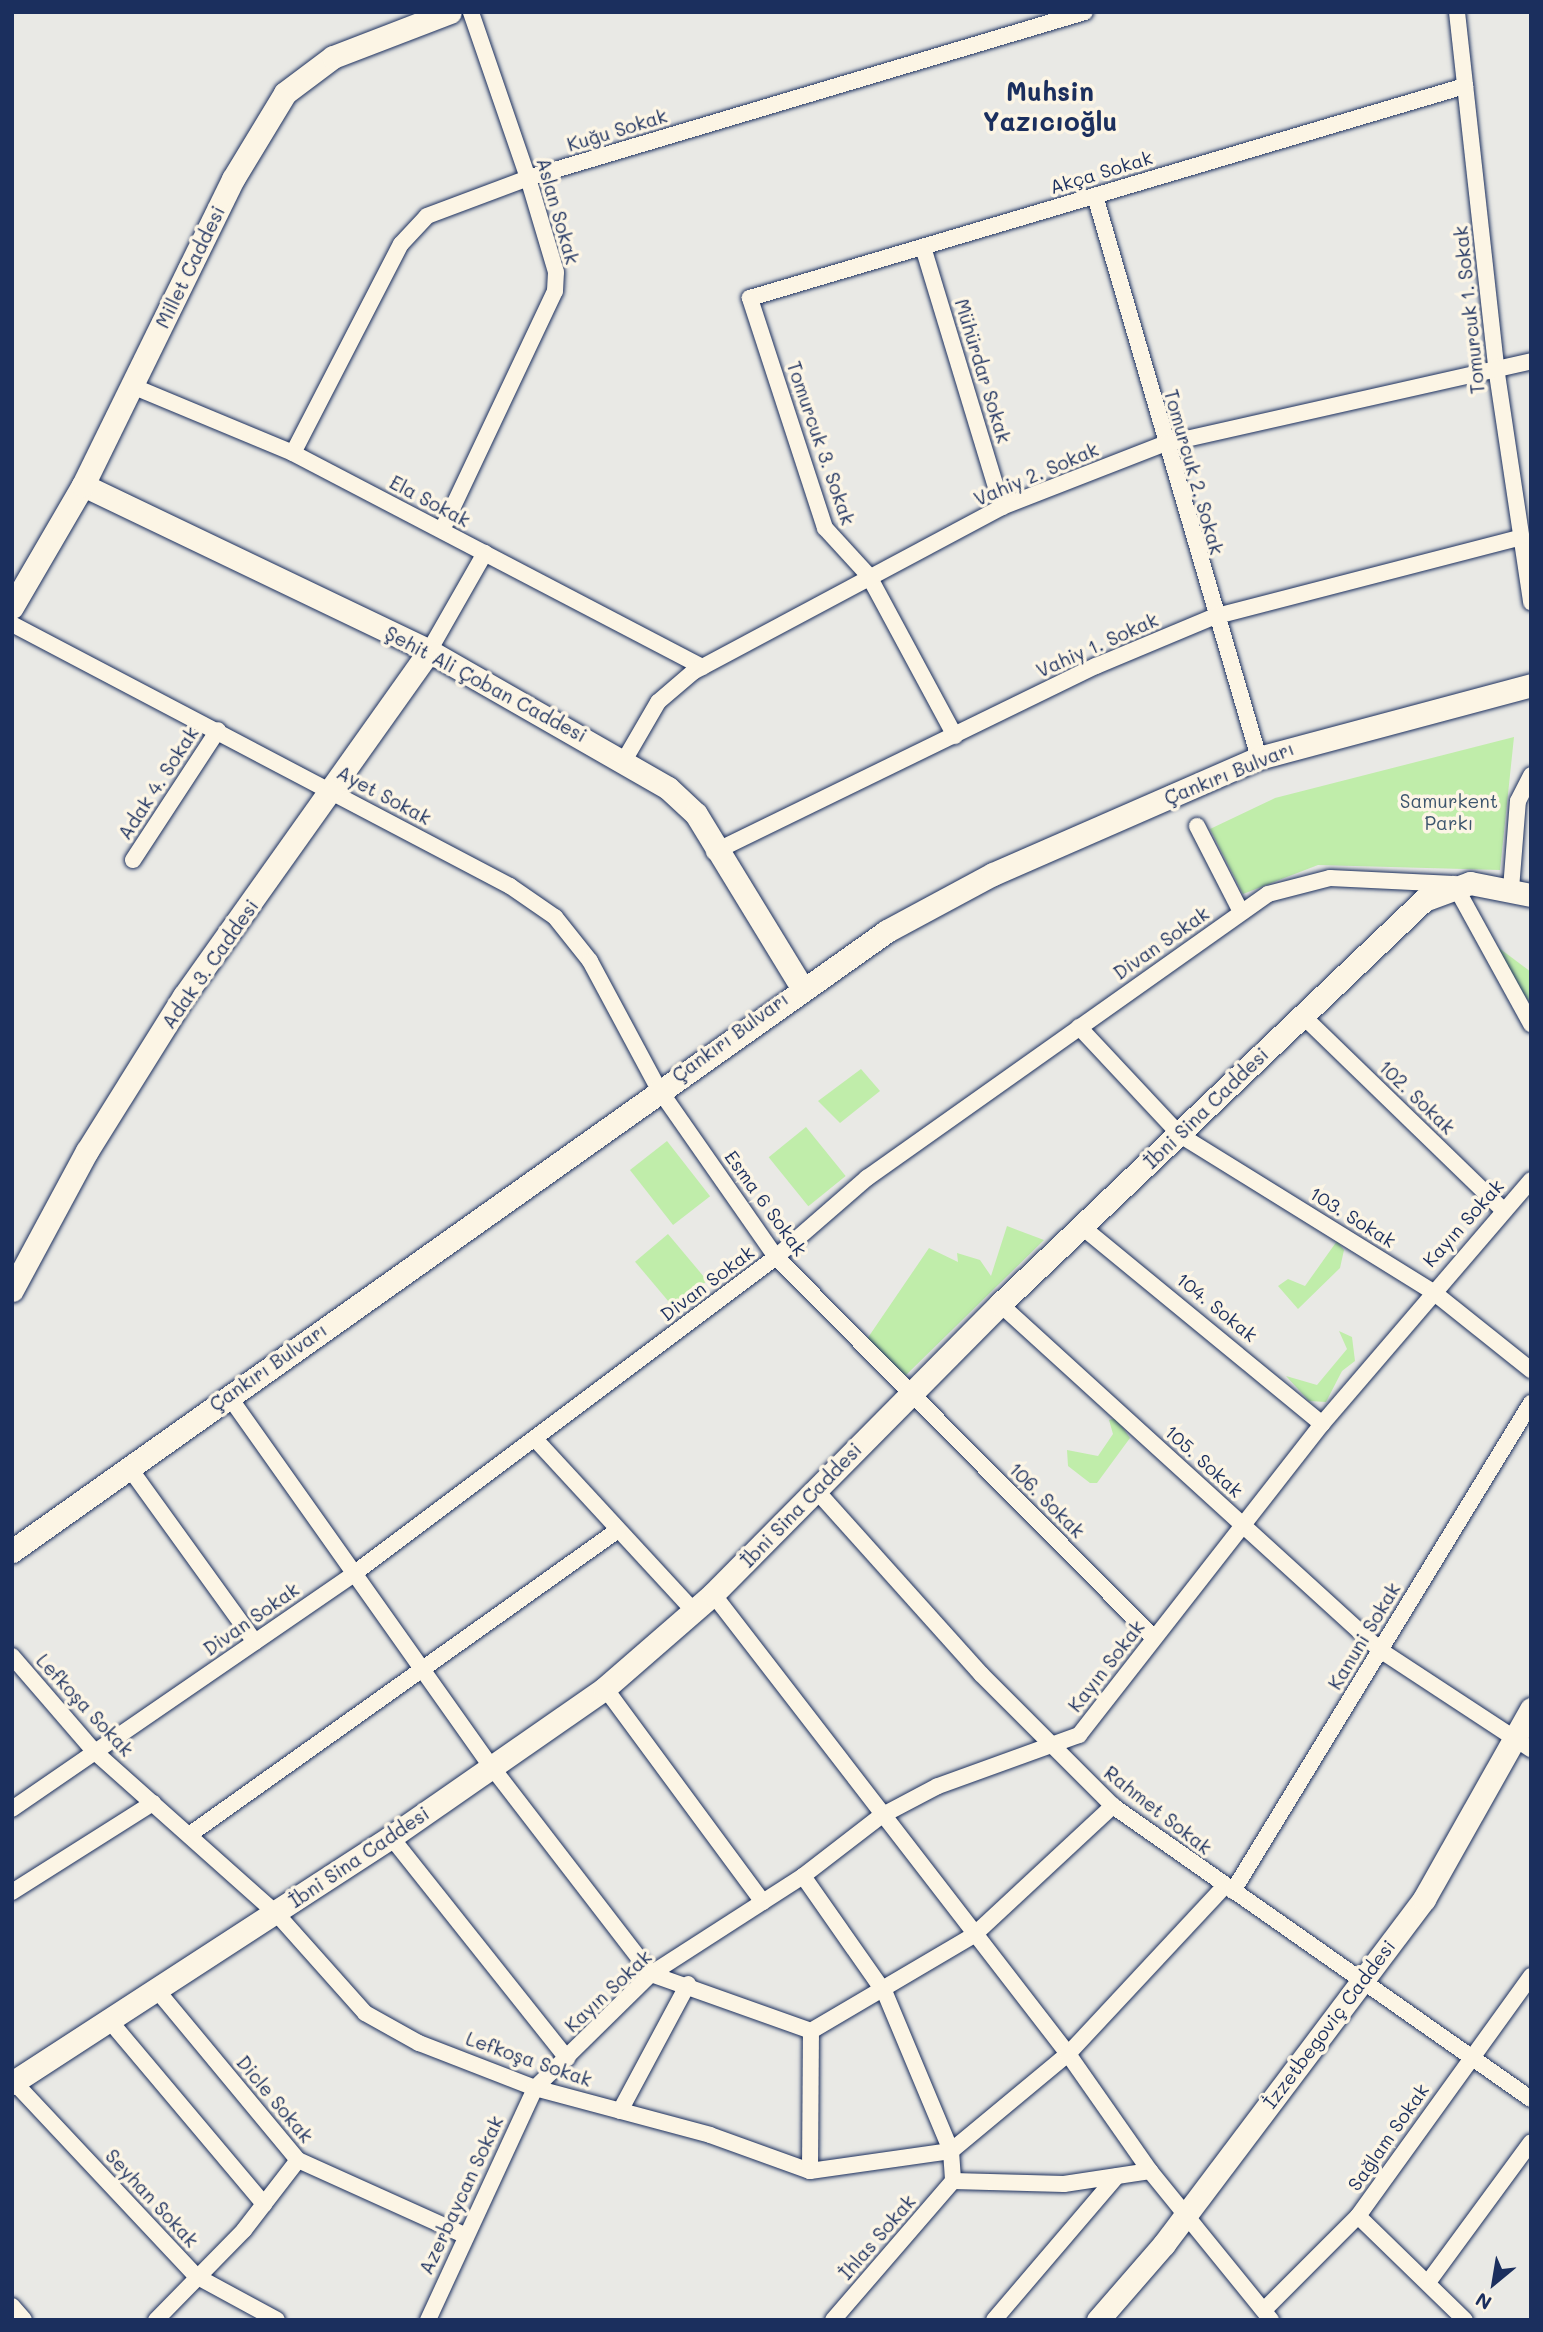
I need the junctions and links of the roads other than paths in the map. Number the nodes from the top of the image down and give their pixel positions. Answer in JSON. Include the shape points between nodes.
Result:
{"nodes":[{"id":1,"x":450,"y":12,"type":"edge"},
{"id":2,"x":471,"y":12,"type":"edge"},
{"id":3,"x":1085,"y":12,"type":"edge"},
{"id":4,"x":1457,"y":12,"type":"edge"},
{"id":5,"x":1042,"y":18,"type":"edge"},
{"id":6,"x":1465,"y":86,"type":"junction"},
{"id":7,"x":528,"y":178,"type":"junction"},
{"id":8,"x":1095,"y":196,"type":"junction"},
{"id":9,"x":923,"y":247,"type":"junction"},
{"id":10,"x":750,"y":298,"type":"joint"},
{"id":11,"x":1531,"y":361,"type":"edge"},
{"id":12,"x":1496,"y":367,"type":"junction"},
{"id":13,"x":132,"y":386,"type":"junction"},
{"id":14,"x":1164,"y":444,"type":"junction"},
{"id":15,"x":293,"y":453,"type":"junction"},
{"id":16,"x":83,"y":485,"type":"junction"},
{"id":17,"x":1002,"y":507,"type":"junction"},
{"id":18,"x":442,"y":530,"type":"junction"},
{"id":19,"x":1519,"y":538,"type":"junction"},
{"id":20,"x":485,"y":554,"type":"junction"},
{"id":21,"x":869,"y":576,"type":"junction"},
{"id":22,"x":1531,"y":602,"type":"edge"},
{"id":23,"x":12,"y":607,"type":"edge"},
{"id":24,"x":1213,"y":617,"type":"junction"},
{"id":25,"x":12,"y":624,"type":"edge"},
{"id":26,"x":429,"y":651,"type":"junction"},
{"id":27,"x":703,"y":667,"type":"junction"},
{"id":28,"x":1531,"y":685,"type":"edge"},
{"id":29,"x":218,"y":730,"type":"junction"},
{"id":30,"x":955,"y":736,"type":"junction"},
{"id":31,"x":1259,"y":758,"type":"junction"},
{"id":32,"x":625,"y":759,"type":"junction"},
{"id":33,"x":1531,"y":775,"type":"edge"},
{"id":34,"x":332,"y":792,"type":"junction"},
{"id":35,"x":1197,"y":826,"type":"dead end"},
{"id":36,"x":714,"y":852,"type":"junction"},
{"id":37,"x":133,"y":860,"type":"dead end"},
{"id":38,"x":1454,"y":884,"type":"junction"},
{"id":39,"x":1521,"y":892,"type":"edge"},
{"id":40,"x":1241,"y":912,"type":"junction"},
{"id":41,"x":801,"y":986,"type":"junction"},
{"id":42,"x":1302,"y":1015,"type":"junction"},
{"id":43,"x":1531,"y":1024,"type":"edge"},
{"id":44,"x":1079,"y":1027,"type":"junction"},
{"id":45,"x":658,"y":1088,"type":"junction"},
{"id":46,"x":1180,"y":1135,"type":"junction"},
{"id":47,"x":1531,"y":1180,"type":"edge"},
{"id":48,"x":1503,"y":1210,"type":"junction"},
{"id":49,"x":1081,"y":1226,"type":"junction"},
{"id":50,"x":776,"y":1257,"type":"junction"},
{"id":51,"x":12,"y":1290,"type":"edge"},
{"id":52,"x":1432,"y":1291,"type":"junction"},
{"id":53,"x":1000,"y":1304,"type":"junction"},
{"id":54,"x":1531,"y":1370,"type":"edge"},
{"id":55,"x":910,"y":1392,"type":"junction"},
{"id":56,"x":228,"y":1395,"type":"junction"},
{"id":57,"x":1531,"y":1403,"type":"edge"},
{"id":58,"x":1322,"y":1424,"type":"junction"},
{"id":59,"x":536,"y":1440,"type":"junction"},
{"id":60,"x":128,"y":1466,"type":"junction"},
{"id":61,"x":816,"y":1490,"type":"junction"},
{"id":62,"x":1244,"y":1525,"type":"junction"},
{"id":63,"x":618,"y":1530,"type":"junction"},
{"id":64,"x":12,"y":1551,"type":"edge"},
{"id":65,"x":352,"y":1575,"type":"junction"},
{"id":66,"x":713,"y":1594,"type":"junction"},
{"id":67,"x":694,"y":1611,"type":"junction"},
{"id":68,"x":1154,"y":1638,"type":"junction"},
{"id":69,"x":256,"y":1642,"type":"junction"},
{"id":70,"x":1380,"y":1650,"type":"junction"},
{"id":71,"x":12,"y":1656,"type":"edge"},
{"id":72,"x":424,"y":1673,"type":"junction"},
{"id":73,"x":605,"y":1688,"type":"junction"},
{"id":74,"x":1531,"y":1709,"type":"edge"},
{"id":75,"x":1523,"y":1744,"type":"edge"},
{"id":76,"x":1053,"y":1749,"type":"junction"},
{"id":77,"x":95,"y":1752,"type":"junction"},
{"id":78,"x":491,"y":1766,"type":"junction"},
{"id":79,"x":153,"y":1803,"type":"junction"},
{"id":80,"x":1113,"y":1806,"type":"junction"},
{"id":81,"x":12,"y":1809,"type":"edge"},
{"id":82,"x":881,"y":1815,"type":"junction"},
{"id":83,"x":189,"y":1835,"type":"junction"},
{"id":84,"x":391,"y":1837,"type":"junction"},
{"id":85,"x":803,"y":1876,"type":"junction"},
{"id":86,"x":1228,"y":1889,"type":"junction"},
{"id":87,"x":12,"y":1892,"type":"edge"},
{"id":88,"x":763,"y":1902,"type":"junction"},
{"id":89,"x":276,"y":1913,"type":"junction"},
{"id":90,"x":974,"y":1935,"type":"junction"},
{"id":91,"x":651,"y":1974,"type":"junction"},
{"id":92,"x":1531,"y":1976,"type":"edge"},
{"id":93,"x":1362,"y":1979,"type":"junction"},
{"id":94,"x":688,"y":1984,"type":"junction"},
{"id":95,"x":156,"y":1989,"type":"junction"},
{"id":96,"x":885,"y":1993,"type":"junction"},
{"id":97,"x":109,"y":2020,"type":"junction"},
{"id":98,"x":811,"y":2031,"type":"junction"},
{"id":99,"x":1068,"y":2054,"type":"junction"},
{"id":100,"x":1471,"y":2055,"type":"junction"},
{"id":101,"x":567,"y":2059,"type":"junction"},
{"id":102,"x":13,"y":2082,"type":"edge"},
{"id":103,"x":535,"y":2088,"type":"junction"},
{"id":104,"x":1531,"y":2099,"type":"edge"},
{"id":105,"x":620,"y":2111,"type":"junction"},
{"id":106,"x":1531,"y":2142,"type":"edge"},
{"id":107,"x":951,"y":2151,"type":"junction"},
{"id":108,"x":298,"y":2160,"type":"junction"},
{"id":109,"x":810,"y":2171,"type":"junction"},
{"id":110,"x":1150,"y":2171,"type":"junction"},
{"id":111,"x":1117,"y":2176,"type":"junction"},
{"id":112,"x":953,"y":2181,"type":"junction"},
{"id":113,"x":264,"y":2204,"type":"junction"},
{"id":114,"x":1187,"y":2214,"type":"junction"},
{"id":115,"x":1358,"y":2216,"type":"junction"},
{"id":116,"x":464,"y":2235,"type":"junction"},
{"id":117,"x":196,"y":2276,"type":"junction"},
{"id":118,"x":1429,"y":2281,"type":"junction"},
{"id":119,"x":12,"y":2306,"type":"edge"},
{"id":120,"x":1268,"y":2315,"type":"edge"},
{"id":121,"x":272,"y":2319,"type":"edge"},
{"id":122,"x":24,"y":2320,"type":"edge"},
{"id":123,"x":156,"y":2320,"type":"edge"},
{"id":124,"x":428,"y":2320,"type":"edge"},
{"id":125,"x":833,"y":2320,"type":"edge"},
{"id":126,"x":994,"y":2320,"type":"edge"},
{"id":127,"x":1098,"y":2320,"type":"edge"},
{"id":128,"x":1465,"y":2320,"type":"edge"}],
"edges":[{"from":1,"to":13,"type":"street","name":"Millet Caddesi","via":[[333,57],[285,93],[233,179]]},
{"from":2,"to":7,"type":"street","name":"Aslan Sokak"},
{"from":3,"to":5,"type":"street","name":"Kuğu Sokak"},
{"from":4,"to":6,"type":"street","name":"Tomurcuk 1. Sokak"},
{"from":5,"to":7,"type":"street","name":"Kuğu Sokak"},
{"from":6,"to":8,"type":"street","name":"Akça Sokak"},
{"from":6,"to":12,"type":"street","name":"Tomurcuk 1. Sokak"},
{"from":7,"to":15,"type":"street","name":"Kuğu Sokak","via":[[447,206],[413,227]]},
{"from":7,"to":18,"type":"street","name":"Aslan Sokak","via":[[556,272],[555,291]]},
{"from":8,"to":9,"type":"street","name":"Akça Sokak"},
{"from":8,"to":14,"type":"street","name":"Tomurcuk 2. Sokak"},
{"from":9,"to":10,"type":"street","name":"Akça Sokak"},
{"from":9,"to":17,"type":"street","name":"Mühürdar Sokak"},
{"from":10,"to":21,"type":"street","name":"Tomurcuk 3. Sokak","via":[[825,528]]},
{"from":11,"to":12,"type":"street","name":"Vahiy 2. Sokak"},
{"from":12,"to":14,"type":"street","name":"Vahiy 2. Sokak"},
{"from":12,"to":19,"type":"street","name":"Tomurcuk 1. Sokak"},
{"from":13,"to":15,"type":"street","name":"Ela Sokak"},
{"from":13,"to":16,"type":"street","name":"Millet Caddesi"},
{"from":14,"to":17,"type":"street","name":"Vahiy 2. Sokak"},
{"from":14,"to":24,"type":"street","name":"Tomurcuk 2. Sokak"},
{"from":15,"to":18,"type":"street","name":"Ela Sokak"},
{"from":16,"to":23,"type":"street","name":"Millet Caddesi"},
{"from":16,"to":26,"type":"street","name":"Şehit Ali Çoban Caddesi"},
{"from":17,"to":21,"type":"street","name":"Vahiy 2. Sokak"},
{"from":18,"to":20,"type":"street","name":"Ela Sokak"},
{"from":19,"to":22,"type":"street","name":"Tomurcuk 1. Sokak"},
{"from":19,"to":24,"type":"street","name":"Vahiy 1. Sokak"},
{"from":20,"to":26,"type":"street"},
{"from":20,"to":27,"type":"street","name":"Ela Sokak"},
{"from":21,"to":27,"type":"street","name":"Vahiy 2. Sokak"},
{"from":21,"to":30,"type":"street","name":"Tomurcuk 3. Sokak"},
{"from":24,"to":30,"type":"street","name":"Vahiy 1. Sokak"},
{"from":24,"to":31,"type":"street","name":"Tomurcuk 2. Sokak"},
{"from":25,"to":29,"type":"street","name":"Ayet Sokak"},
{"from":26,"to":32,"type":"street","name":"Şehit Ali Çoban Caddesi"},
{"from":26,"to":34,"type":"street","name":"Adak 3. Caddesi"},
{"from":27,"to":32,"type":"street","name":"Vahiy 2. Sokak","via":[[658,702]]},
{"from":28,"to":31,"type":"street","name":"Çankırı Bulvarı"},
{"from":29,"to":34,"type":"street","name":"Ayet Sokak"},
{"from":29,"to":37,"type":"street","name":"Adak 4. Sokak"},
{"from":30,"to":36,"type":"street","name":"Vahiy 1. Sokak"},
{"from":31,"to":41,"type":"street","name":"Çankırı Bulvarı","via":[[983,879]]},
{"from":32,"to":36,"type":"street","name":"Şehit Ali Çoban Caddesi","via":[[696,814]]},
{"from":33,"to":39,"type":"street","via":[[1518,801]]},
{"from":34,"to":45,"type":"street","name":"Ayet Sokak","via":[[510,886],[555,917],[590,961]]},
{"from":34,"to":51,"type":"street","name":"Adak 3. Caddesi","via":[[184,996],[87,1151]]},
{"from":35,"to":40,"type":"street"},
{"from":36,"to":41,"type":"street","name":"Şehit Ali Çoban Caddesi"},
{"from":38,"to":39,"type":"street"},
{"from":38,"to":40,"type":"street","name":"Divan Sokak","via":[[1311,880]]},
{"from":38,"to":42,"type":"street","name":"İbni Sina Caddesi","via":[[1415,908]]},
{"from":38,"to":43,"type":"street"},
{"from":40,"to":44,"type":"street","name":"Divan Sokak"},
{"from":41,"to":45,"type":"street","name":"Çankırı Bulvarı"},
{"from":42,"to":46,"type":"street","name":"İbni Sina Caddesi"},
{"from":42,"to":48,"type":"street","name":"102. Sokak"},
{"from":44,"to":46,"type":"street","name":"103. Sokak"},
{"from":44,"to":50,"type":"street","name":"Divan Sokak","via":[[867,1178]]},
{"from":45,"to":50,"type":"street","name":"Esma 6 Sokak"},
{"from":45,"to":56,"type":"street","name":"Çankırı Bulvarı"},
{"from":46,"to":49,"type":"street","name":"İbni Sina Caddesi"},
{"from":46,"to":52,"type":"street","name":"103. Sokak"},
{"from":47,"to":48,"type":"street","name":"Kayın Sokak"},
{"from":48,"to":52,"type":"street","name":"Kayın Sokak"},
{"from":49,"to":53,"type":"street","name":"İbni Sina Caddesi"},
{"from":49,"to":58,"type":"street","name":"104. Sokak"},
{"from":50,"to":55,"type":"street","name":"Esma 6 Sokak"},
{"from":50,"to":59,"type":"street","name":"Divan Sokak"},
{"from":52,"to":54,"type":"street","name":"103. Sokak"},
{"from":52,"to":58,"type":"street","name":"Kayın Sokak"},
{"from":53,"to":55,"type":"street","name":"İbni Sina Caddesi"},
{"from":53,"to":62,"type":"street","name":"105. Sokak"},
{"from":55,"to":61,"type":"street","name":"İbni Sina Caddesi"},
{"from":55,"to":68,"type":"street","name":"106. Sokak"},
{"from":56,"to":60,"type":"street","name":"Çankırı Bulvarı"},
{"from":56,"to":65,"type":"street"},
{"from":57,"to":70,"type":"street","name":"Kanuni Sokak"},
{"from":58,"to":62,"type":"street","name":"Kayın Sokak"},
{"from":59,"to":63,"type":"street"},
{"from":59,"to":65,"type":"street","name":"Divan Sokak"},
{"from":60,"to":64,"type":"street","name":"Çankırı Bulvarı"},
{"from":60,"to":69,"type":"street"},
{"from":61,"to":66,"type":"street","name":"İbni Sina Caddesi"},
{"from":61,"to":76,"type":"street","name":"Rahmet Sokak"},
{"from":62,"to":68,"type":"street","name":"Kayın Sokak"},
{"from":62,"to":70,"type":"street","name":"105. Sokak"},
{"from":63,"to":67,"type":"street"},
{"from":63,"to":72,"type":"street"},
{"from":65,"to":69,"type":"street","name":"Divan Sokak"},
{"from":65,"to":72,"type":"street"},
{"from":66,"to":67,"type":"street","name":"İbni Sina Caddesi"},
{"from":66,"to":82,"type":"street"},
{"from":67,"to":73,"type":"street","name":"İbni Sina Caddesi"},
{"from":68,"to":76,"type":"street","name":"Kayın Sokak","via":[[1079,1735]]},
{"from":69,"to":77,"type":"street","name":"Divan Sokak"},
{"from":70,"to":75,"type":"street","name":"105. Sokak"},
{"from":70,"to":86,"type":"street","name":"Kanuni Sokak"},
{"from":71,"to":77,"type":"street","name":"Lefkoşa Sokak"},
{"from":72,"to":78,"type":"street"},
{"from":72,"to":83,"type":"street"},
{"from":73,"to":78,"type":"street","name":"İbni Sina Caddesi"},
{"from":73,"to":88,"type":"street"},
{"from":74,"to":75,"type":"street","name":"İzzetbegoviç Caddesi"},
{"from":75,"to":93,"type":"street","name":"İzzetbegoviç Caddesi","via":[[1444,1871]]},
{"from":76,"to":80,"type":"street","name":"Rahmet Sokak"},
{"from":76,"to":82,"type":"street","name":"Kayın Sokak","via":[[938,1786]]},
{"from":77,"to":79,"type":"street","name":"Lefkoşa Sokak"},
{"from":77,"to":81,"type":"street","name":"Divan Sokak"},
{"from":78,"to":84,"type":"street","name":"İbni Sina Caddesi"},
{"from":78,"to":91,"type":"street"},
{"from":79,"to":83,"type":"street","name":"Lefkoşa Sokak"},
{"from":79,"to":87,"type":"street"},
{"from":80,"to":86,"type":"street","name":"Rahmet Sokak"},
{"from":80,"to":90,"type":"street"},
{"from":82,"to":85,"type":"street","name":"Kayın Sokak"},
{"from":82,"to":90,"type":"street"},
{"from":83,"to":89,"type":"street","name":"Lefkoşa Sokak"},
{"from":84,"to":89,"type":"street","name":"İbni Sina Caddesi"},
{"from":84,"to":101,"type":"street"},
{"from":85,"to":88,"type":"street","name":"Kayın Sokak"},
{"from":85,"to":96,"type":"street"},
{"from":86,"to":93,"type":"street","name":"Rahmet Sokak"},
{"from":86,"to":99,"type":"street","name":"Kanuni Sokak"},
{"from":88,"to":91,"type":"street","name":"Kayın Sokak"},
{"from":89,"to":95,"type":"street","name":"İbni Sina Caddesi"},
{"from":89,"to":103,"type":"street","name":"Lefkoşa Sokak","via":[[365,2012],[419,2043]]},
{"from":90,"to":96,"type":"street"},
{"from":90,"to":99,"type":"street"},
{"from":91,"to":94,"type":"street"},
{"from":91,"to":101,"type":"street","name":"Kayın Sokak"},
{"from":92,"to":100,"type":"street","name":"Sağlam Sokak"},
{"from":93,"to":100,"type":"street","name":"Rahmet Sokak"},
{"from":93,"to":114,"type":"street","name":"İzzetbegoviç Caddesi"},
{"from":94,"to":98,"type":"street"},
{"from":94,"to":105,"type":"street"},
{"from":95,"to":97,"type":"street","name":"İbni Sina Caddesi"},
{"from":95,"to":108,"type":"street","name":"Dicle Sokak"},
{"from":96,"to":98,"type":"street"},
{"from":96,"to":107,"type":"street"},
{"from":97,"to":102,"type":"street","name":"İbni Sina Caddesi"},
{"from":97,"to":113,"type":"street"},
{"from":98,"to":109,"type":"street"},
{"from":99,"to":107,"type":"street","name":"Kanuni Sokak"},
{"from":99,"to":110,"type":"street"},
{"from":100,"to":104,"type":"street","name":"Rahmet Sokak"},
{"from":100,"to":115,"type":"street","name":"Sağlam Sokak"},
{"from":101,"to":103,"type":"street","name":"Kayın Sokak"},
{"from":102,"to":117,"type":"street","name":"Seyhan Sokak"},
{"from":103,"to":105,"type":"street","name":"Lefkoşa Sokak"},
{"from":103,"to":116,"type":"street","name":"Azerbaycan Sokak"},
{"from":105,"to":109,"type":"street","name":"Lefkoşa Sokak"},
{"from":106,"to":118,"type":"street"},
{"from":107,"to":109,"type":"street","name":"Lefkoşa Sokak"},
{"from":107,"to":112,"type":"street"},
{"from":108,"to":113,"type":"street"},
{"from":108,"to":116,"type":"street","name":"Dicle Sokak"},
{"from":110,"to":111,"type":"street"},
{"from":110,"to":114,"type":"street"},
{"from":111,"to":112,"type":"street","via":[[1064,2184]]},
{"from":111,"to":126,"type":"street"},
{"from":112,"to":125,"type":"street","name":"İhlas Sokak"},
{"from":113,"to":117,"type":"street"},
{"from":114,"to":120,"type":"street"},
{"from":114,"to":127,"type":"street","name":"İzzetbegoviç Caddesi"},
{"from":115,"to":118,"type":"street"},
{"from":115,"to":120,"type":"street","name":"Sağlam Sokak"},
{"from":116,"to":124,"type":"street","name":"Azerbaycan Sokak"},
{"from":117,"to":121,"type":"street","name":"Seyhan Sokak"},
{"from":117,"to":123,"type":"street"},
{"from":118,"to":128,"type":"street"},
{"from":119,"to":122,"type":"street"}]}
